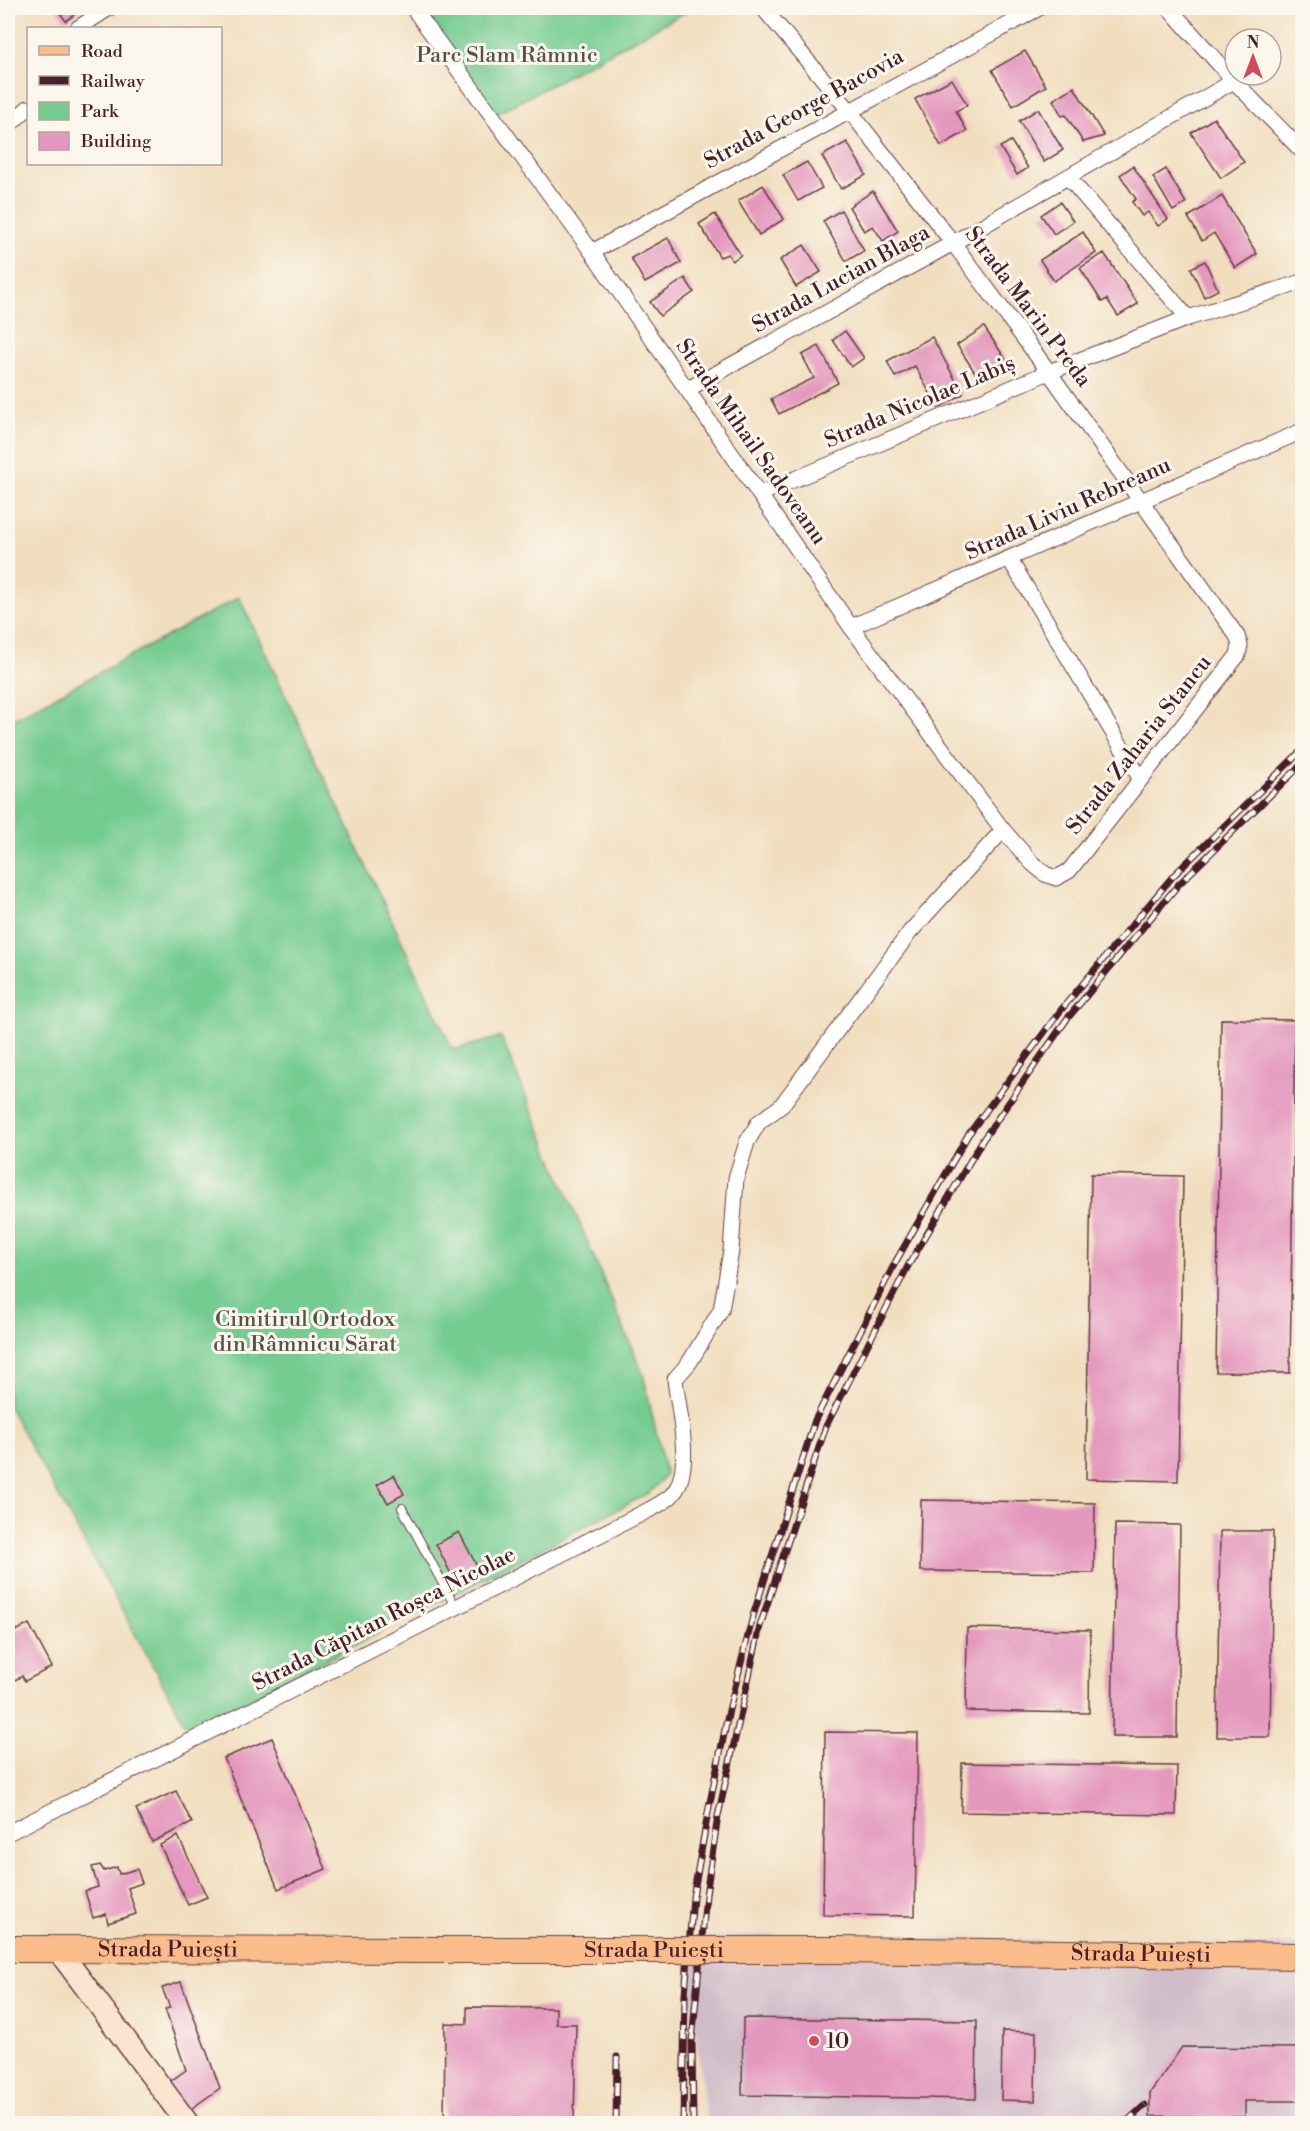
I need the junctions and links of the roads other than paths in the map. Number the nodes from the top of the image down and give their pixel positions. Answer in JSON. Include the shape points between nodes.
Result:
{"nodes":[{"id":1,"x":110,"y":8,"type":"edge"},
{"id":2,"x":413,"y":8,"type":"edge"},
{"id":3,"x":763,"y":8,"type":"edge"},
{"id":4,"x":1039,"y":8,"type":"edge"},
{"id":5,"x":1169,"y":8,"type":"edge"},
{"id":6,"x":80,"y":27,"type":"edge"},
{"id":7,"x":1223,"y":69,"type":"edge"},
{"id":8,"x":1224,"y":87,"type":"edge"},
{"id":9,"x":1240,"y":87,"type":"edge"},
{"id":10,"x":27,"y":109,"type":"edge"},
{"id":11,"x":849,"y":110,"type":"junction"},
{"id":12,"x":8,"y":126,"type":"edge"},
{"id":13,"x":1302,"y":151,"type":"edge"},
{"id":14,"x":1068,"y":177,"type":"junction"},
{"id":15,"x":953,"y":243,"type":"junction"},
{"id":16,"x":592,"y":252,"type":"junction"},
{"id":17,"x":1302,"y":282,"type":"edge"},
{"id":18,"x":1188,"y":318,"type":"junction"},
{"id":19,"x":1049,"y":372,"type":"junction"},
{"id":20,"x":688,"y":389,"type":"junction"},
{"id":21,"x":1302,"y":431,"type":"edge"},
{"id":22,"x":760,"y":494,"type":"junction"},
{"id":23,"x":1141,"y":501,"type":"junction"},
{"id":24,"x":1010,"y":560,"type":"junction"},
{"id":25,"x":851,"y":627,"type":"junction"},
{"id":26,"x":1240,"y":645,"type":"joint"},
{"id":27,"x":1140,"y":778,"type":"junction"},
{"id":28,"x":1003,"y":830,"type":"junction"},
{"id":29,"x":1069,"y":872,"type":"joint"},
{"id":30,"x":402,"y":1508,"type":"dead end"},
{"id":31,"x":456,"y":1608,"type":"junction"},
{"id":32,"x":8,"y":1833,"type":"edge"},
{"id":33,"x":8,"y":1949,"type":"edge"},
{"id":34,"x":59,"y":1951,"type":"junction"},
{"id":35,"x":1302,"y":1956,"type":"edge"},
{"id":36,"x":188,"y":2124,"type":"edge"}],
"edges":[{"from":1,"to":6,"type":"street"},
{"from":2,"to":16,"type":"street","name":"Strada Mihail Sadoveanu"},
{"from":3,"to":11,"type":"street","name":"Strada Marin Preda"},
{"from":4,"to":11,"type":"street","name":"Strada George Bacovia"},
{"from":5,"to":7,"type":"street"},
{"from":8,"to":14,"type":"street","name":"Strada Lucian Blaga"},
{"from":9,"to":13,"type":"street"},
{"from":10,"to":12,"type":"street"},
{"from":11,"to":15,"type":"street","name":"Strada Marin Preda"},
{"from":11,"to":16,"type":"street","name":"Strada George Bacovia"},
{"from":14,"to":15,"type":"street","name":"Strada Lucian Blaga"},
{"from":14,"to":18,"type":"street"},
{"from":15,"to":19,"type":"street","name":"Strada Marin Preda"},
{"from":15,"to":20,"type":"street","name":"Strada Lucian Blaga"},
{"from":16,"to":20,"type":"street","name":"Strada Mihail Sadoveanu"},
{"from":17,"to":18,"type":"street","name":"Strada Nicolae Labiș"},
{"from":18,"to":19,"type":"street","name":"Strada Nicolae Labiș"},
{"from":19,"to":22,"type":"street","name":"Strada Nicolae Labiș"},
{"from":19,"to":23,"type":"street","name":"Strada Marin Preda"},
{"from":20,"to":22,"type":"street","name":"Strada Mihail Sadoveanu"},
{"from":21,"to":23,"type":"street","name":"Strada Liviu Rebreanu"},
{"from":22,"to":25,"type":"street","name":"Strada Mihail Sadoveanu"},
{"from":23,"to":24,"type":"street","name":"Strada Liviu Rebreanu"},
{"from":23,"to":26,"type":"street","name":"Strada Marin Preda","via":[[1231,626]]},
{"from":24,"to":25,"type":"street","name":"Strada Liviu Rebreanu"},
{"from":24,"to":27,"type":"street"},
{"from":25,"to":28,"type":"street","name":"Strada Mihail Sadoveanu"},
{"from":26,"to":27,"type":"street","name":"Strada Zaharia Stancu","via":[[1235,660]]},
{"from":27,"to":29,"type":"street","name":"Strada Zaharia Stancu"},
{"from":28,"to":29,"type":"street","name":"Strada Mihail Sadoveanu","via":[[1045,874],[1056,878]]},
{"from":28,"to":31,"type":"street","name":"Strada Căpitan Roșca Nicolae","via":[[910,932],[781,1106],[759,1122],[747,1142],[736,1178],[731,1251],[721,1310],[675,1379],[684,1448],[683,1472],[673,1495]]},
{"from":30,"to":31,"type":"lane"},
{"from":31,"to":32,"type":"street","name":"Strada Căpitan Roșca Nicolae"},
{"from":33,"to":34,"type":"main road","name":"Strada Puiești"},
{"from":34,"to":35,"type":"main road","name":"Strada Puiești","bridge":true,"via":[[837,1950]]},
{"from":34,"to":36,"type":"street"}]}
